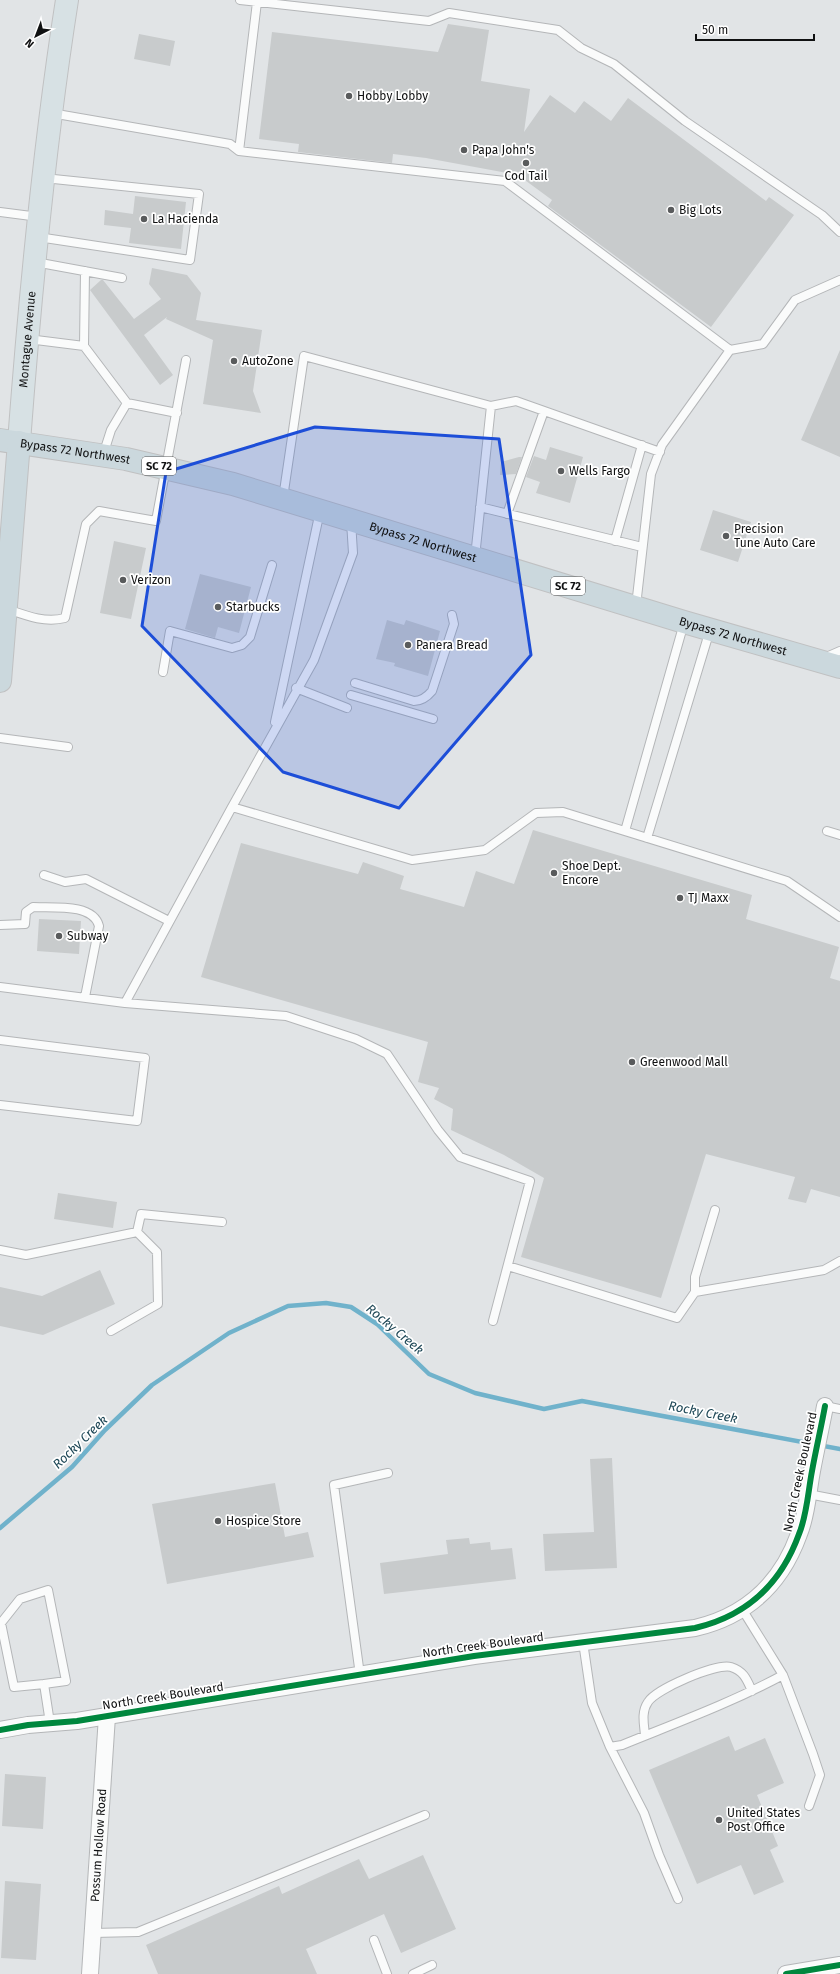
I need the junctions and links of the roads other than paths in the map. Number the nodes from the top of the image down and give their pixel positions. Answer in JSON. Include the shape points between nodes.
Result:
{"nodes":[{"id":1,"x":67,"y":0,"type":"edge"},
{"id":2,"x":240,"y":0,"type":"edge"},
{"id":3,"x":257,"y":2,"type":"junction"},
{"id":4,"x":51,"y":113,"type":"junction"},
{"id":5,"x":239,"y":151,"type":"junction"},
{"id":6,"x":44,"y":178,"type":"junction"},
{"id":7,"x":0,"y":212,"type":"edge"},
{"id":8,"x":39,"y":227,"type":"junction"},
{"id":9,"x":840,"y":232,"type":"edge"},
{"id":10,"x":35,"y":262,"type":"junction"},
{"id":11,"x":86,"y":272,"type":"junction"},
{"id":12,"x":122,"y":278,"type":"dead end"},
{"id":13,"x":840,"y":280,"type":"edge"},
{"id":14,"x":28,"y":339,"type":"junction"},
{"id":15,"x":84,"y":346,"type":"junction"},
{"id":16,"x":730,"y":350,"type":"junction"},
{"id":17,"x":186,"y":360,"type":"dead end"},
{"id":18,"x":127,"y":403,"type":"junction"},
{"id":19,"x":491,"y":406,"type":"junction"},
{"id":20,"x":544,"y":411,"type":"junction"},
{"id":21,"x":177,"y":413,"type":"junction"},
{"id":22,"x":10,"y":441,"type":"edge"},
{"id":23,"x":642,"y":445,"type":"junction"},
{"id":24,"x":660,"y":452,"type":"junction"},
{"id":25,"x":103,"y":456,"type":"junction"},
{"id":26,"x":166,"y":468,"type":"junction"},
{"id":27,"x":283,"y":498,"type":"junction"},
{"id":28,"x":480,"y":507,"type":"junction"},
{"id":29,"x":320,"y":510,"type":"junction"},
{"id":30,"x":507,"y":514,"type":"junction"},
{"id":31,"x":351,"y":520,"type":"junction"},
{"id":32,"x":615,"y":541,"type":"junction"},
{"id":33,"x":642,"y":547,"type":"junction"},
{"id":34,"x":475,"y":558,"type":"junction"},
{"id":35,"x":272,"y":565,"type":"dead end"},
{"id":36,"x":635,"y":607,"type":"junction"},
{"id":37,"x":6,"y":609,"type":"junction"},
{"id":38,"x":452,"y":615,"type":"dead end"},
{"id":39,"x":684,"y":622,"type":"junction"},
{"id":40,"x":710,"y":629,"type":"junction"},
{"id":41,"x":840,"y":651,"type":"edge"},
{"id":42,"x":817,"y":660,"type":"junction"},
{"id":43,"x":840,"y":667,"type":"edge"},
{"id":44,"x":163,"y":672,"type":"dead end"},
{"id":45,"x":0,"y":680,"type":"edge"},
{"id":46,"x":354,"y":683,"type":"dead end"},
{"id":47,"x":296,"y":688,"type":"junction"},
{"id":48,"x":351,"y":695,"type":"dead end"},
{"id":49,"x":347,"y":708,"type":"dead end"},
{"id":50,"x":433,"y":719,"type":"dead end"},
{"id":51,"x":273,"y":731,"type":"junction"},
{"id":52,"x":0,"y":738,"type":"edge"},
{"id":53,"x":68,"y":746,"type":"dead end"},
{"id":54,"x":232,"y":807,"type":"junction"},
{"id":55,"x":625,"y":831,"type":"junction"},
{"id":56,"x":827,"y":831,"type":"dead end"},
{"id":57,"x":840,"y":835,"type":"edge"},
{"id":58,"x":648,"y":838,"type":"junction"},
{"id":59,"x":44,"y":876,"type":"dead end"},
{"id":60,"x":840,"y":917,"type":"edge"},
{"id":61,"x":169,"y":921,"type":"junction"},
{"id":62,"x":0,"y":925,"type":"edge"},
{"id":63,"x":0,"y":987,"type":"edge"},
{"id":64,"x":85,"y":997,"type":"junction"},
{"id":65,"x":125,"y":1003,"type":"junction"},
{"id":66,"x":0,"y":1040,"type":"edge"},
{"id":67,"x":0,"y":1105,"type":"edge"},
{"id":68,"x":715,"y":1210,"type":"dead end"},
{"id":69,"x":222,"y":1222,"type":"dead end"},
{"id":70,"x":137,"y":1232,"type":"junction"},
{"id":71,"x":0,"y":1250,"type":"edge"},
{"id":72,"x":840,"y":1261,"type":"edge"},
{"id":73,"x":508,"y":1266,"type":"junction"},
{"id":74,"x":695,"y":1292,"type":"junction"},
{"id":75,"x":493,"y":1320,"type":"dead end"},
{"id":76,"x":111,"y":1331,"type":"dead end"},
{"id":77,"x":833,"y":1407,"type":"edge"},
{"id":78,"x":388,"y":1473,"type":"dead end"},
{"id":79,"x":808,"y":1494,"type":"junction"},
{"id":80,"x":840,"y":1500,"type":"edge"},
{"id":81,"x":742,"y":1609,"type":"junction"},
{"id":82,"x":584,"y":1642,"type":"junction"},
{"id":83,"x":783,"y":1674,"type":"junction"},
{"id":84,"x":360,"y":1675,"type":"junction"},
{"id":85,"x":44,"y":1684,"type":"junction"},
{"id":86,"x":752,"y":1691,"type":"junction"},
{"id":87,"x":107,"y":1716,"type":"junction"},
{"id":88,"x":0,"y":1719,"type":"edge"},
{"id":89,"x":50,"y":1723,"type":"junction"},
{"id":90,"x":28,"y":1725,"type":"junction"},
{"id":91,"x":0,"y":1730,"type":"edge"},
{"id":92,"x":645,"y":1735,"type":"junction"},
{"id":93,"x":610,"y":1747,"type":"junction"},
{"id":94,"x":809,"y":1806,"type":"dead end"},
{"id":95,"x":425,"y":1815,"type":"dead end"},
{"id":96,"x":678,"y":1899,"type":"dead end"},
{"id":97,"x":93,"y":1933,"type":"junction"},
{"id":98,"x":374,"y":1940,"type":"dead end"},
{"id":99,"x":432,"y":1965,"type":"dead end"},
{"id":100,"x":840,"y":1965,"type":"edge"},
{"id":101,"x":90,"y":1974,"type":"edge"},
{"id":102,"x":387,"y":1974,"type":"edge"},
{"id":103,"x":413,"y":1974,"type":"edge"},
{"id":104,"x":786,"y":1974,"type":"edge"}],
"edges":[{"from":1,"to":4,"type":"main road","name":"Montague Avenue"},
{"from":2,"to":3,"type":"lane"},
{"from":3,"to":5,"type":"lane"},
{"from":3,"to":9,"type":"lane","via":[[429,21],[449,13],[558,30],[580,48],[614,64],[685,121],[822,215]]},
{"from":4,"to":5,"type":"lane","via":[[230,144]]},
{"from":4,"to":6,"type":"main road","name":"Montague Avenue"},
{"from":5,"to":16,"type":"lane","via":[[505,182]]},
{"from":6,"to":8,"type":"main road","name":"Montague Avenue"},
{"from":6,"to":8,"type":"lane","via":[[199,194],[190,260]]},
{"from":7,"to":8,"type":"lane"},
{"from":8,"to":10,"type":"main road","name":"Montague Avenue"},
{"from":10,"to":11,"type":"lane"},
{"from":10,"to":14,"type":"main road","name":"Montague Avenue"},
{"from":11,"to":12,"type":"lane"},
{"from":11,"to":15,"type":"lane"},
{"from":13,"to":16,"type":"lane","via":[[795,300],[763,344]]},
{"from":14,"to":15,"type":"lane"},
{"from":14,"to":22,"type":"main road","name":"Montague Avenue"},
{"from":15,"to":18,"type":"lane"},
{"from":16,"to":24,"type":"lane","via":[[662,445]]},
{"from":17,"to":21,"type":"lane"},
{"from":18,"to":21,"type":"lane"},
{"from":18,"to":25,"type":"lane","via":[[111,430]]},
{"from":19,"to":20,"type":"lane","via":[[516,401]]},
{"from":19,"to":27,"type":"lane","via":[[304,356]]},
{"from":19,"to":28,"type":"lane"},
{"from":20,"to":23,"type":"lane"},
{"from":20,"to":30,"type":"lane"},
{"from":21,"to":26,"type":"lane"},
{"from":22,"to":25,"type":"highway","name":"Bypass 72 Northwest","number":"SC 72"},
{"from":22,"to":37,"type":"highway","name":"Montague Avenue"},
{"from":23,"to":24,"type":"lane"},
{"from":23,"to":32,"type":"lane"},
{"from":24,"to":33,"type":"lane","via":[[651,474]]},
{"from":25,"to":26,"type":"highway","name":"Bypass 72 Northwest","number":"SC 72"},
{"from":26,"to":27,"type":"highway","name":"Bypass 72 Northwest","number":"SC 72"},
{"from":26,"to":37,"type":"lane","via":[[156,521],[99,511],[86,524],[65,618],[53,621],[33,618]]},
{"from":27,"to":29,"type":"highway","name":"Bypass 72 Northwest","number":"SC 72"},
{"from":28,"to":30,"type":"lane"},
{"from":28,"to":34,"type":"lane"},
{"from":29,"to":31,"type":"highway","name":"Bypass 72 Northwest","number":"SC 72"},
{"from":29,"to":51,"type":"lane"},
{"from":30,"to":32,"type":"lane"},
{"from":31,"to":34,"type":"highway","name":"Bypass 72 Northwest","number":"SC 72"},
{"from":31,"to":47,"type":"lane","via":[[353,553],[314,660]]},
{"from":32,"to":33,"type":"lane"},
{"from":33,"to":36,"type":"lane"},
{"from":34,"to":36,"type":"highway","name":"Bypass 72 Northwest","number":"SC 72"},
{"from":35,"to":44,"type":"lane","via":[[250,637],[242,645],[232,648],[170,631]]},
{"from":36,"to":39,"type":"highway","name":"Bypass 72 Northwest","number":"SC 72"},
{"from":37,"to":45,"type":"highway","name":"Montague Avenue"},
{"from":38,"to":46,"type":"lane","via":[[454,624],[432,691],[427,697],[414,701]]},
{"from":39,"to":40,"type":"highway","name":"Bypass 72 Northwest","number":"SC 72"},
{"from":39,"to":55,"type":"lane"},
{"from":40,"to":42,"type":"highway","name":"Bypass 72 Northwest","number":"SC 72"},
{"from":40,"to":58,"type":"lane"},
{"from":41,"to":42,"type":"lane"},
{"from":42,"to":43,"type":"highway","name":"Bypass 72 Northwest","number":"SC 72"},
{"from":47,"to":49,"type":"lane"},
{"from":47,"to":51,"type":"lane"},
{"from":48,"to":50,"type":"lane"},
{"from":51,"to":54,"type":"lane"},
{"from":52,"to":53,"type":"lane"},
{"from":54,"to":55,"type":"lane","via":[[412,860],[485,850],[536,813],[564,812]]},
{"from":54,"to":61,"type":"lane"},
{"from":55,"to":58,"type":"lane"},
{"from":56,"to":57,"type":"lane"},
{"from":58,"to":60,"type":"lane","via":[[787,881]]},
{"from":59,"to":61,"type":"lane","via":[[65,882],[86,880]]},
{"from":61,"to":65,"type":"lane"},
{"from":62,"to":64,"type":"lane","via":[[25,924],[26,912],[32,907],[86,910],[97,919],[99,926]]},
{"from":63,"to":64,"type":"lane"},
{"from":64,"to":65,"type":"lane"},
{"from":65,"to":73,"type":"lane","via":[[286,1016],[356,1039],[387,1054],[438,1130],[460,1157],[530,1181]]},
{"from":66,"to":67,"type":"lane","via":[[144,1058],[136,1120]]},
{"from":68,"to":74,"type":"lane","via":[[695,1277]]},
{"from":69,"to":70,"type":"lane","via":[[141,1214]]},
{"from":70,"to":71,"type":"lane","via":[[26,1255]]},
{"from":70,"to":76,"type":"lane","via":[[157,1252],[158,1304]]},
{"from":72,"to":74,"type":"lane","via":[[824,1270]]},
{"from":73,"to":74,"type":"lane","via":[[677,1318]]},
{"from":73,"to":75,"type":"lane"},
{"from":77,"to":79,"type":"street","name":"North Creek Boulevard","via":[[822,1423]]},
{"from":78,"to":84,"type":"lane","via":[[334,1484]]},
{"from":79,"to":80,"type":"lane"},
{"from":79,"to":81,"type":"street","name":"North Creek Boulevard","via":[[800,1534],[790,1556],[776,1578]]},
{"from":81,"to":82,"type":"street","name":"North Creek Boulevard","via":[[722,1620],[695,1628]]},
{"from":81,"to":83,"type":"lane"},
{"from":82,"to":84,"type":"street","name":"North Creek Boulevard","via":[[474,1656]]},
{"from":82,"to":93,"type":"lane","via":[[592,1703]]},
{"from":83,"to":86,"type":"lane"},
{"from":83,"to":94,"type":"lane","via":[[820,1775]]},
{"from":84,"to":87,"type":"street","name":"North Creek Boulevard"},
{"from":85,"to":85,"type":"lane","via":[[66,1681],[48,1590],[20,1599],[1,1623],[14,1687]]},
{"from":85,"to":89,"type":"lane"},
{"from":86,"to":92,"type":"lane"},
{"from":86,"to":92,"type":"lane","via":[[743,1673],[730,1667],[714,1668],[657,1693],[647,1702],[643,1716]]},
{"from":87,"to":89,"type":"street","name":"North Creek Boulevard"},
{"from":87,"to":97,"type":"street","name":"Possum Hollow Road"},
{"from":88,"to":90,"type":"street","name":"North Creek Boulevard"},
{"from":89,"to":90,"type":"street","name":"North Creek Boulevard"},
{"from":90,"to":91,"type":"street","name":"North Creek Boulevard"},
{"from":92,"to":93,"type":"lane"},
{"from":93,"to":96,"type":"lane","via":[[644,1813]]},
{"from":95,"to":97,"type":"lane","via":[[138,1932]]},
{"from":97,"to":101,"type":"street","name":"Possum Hollow Road"},
{"from":98,"to":102,"type":"lane"},
{"from":99,"to":103,"type":"lane"},
{"from":100,"to":104,"type":"street"}]}
